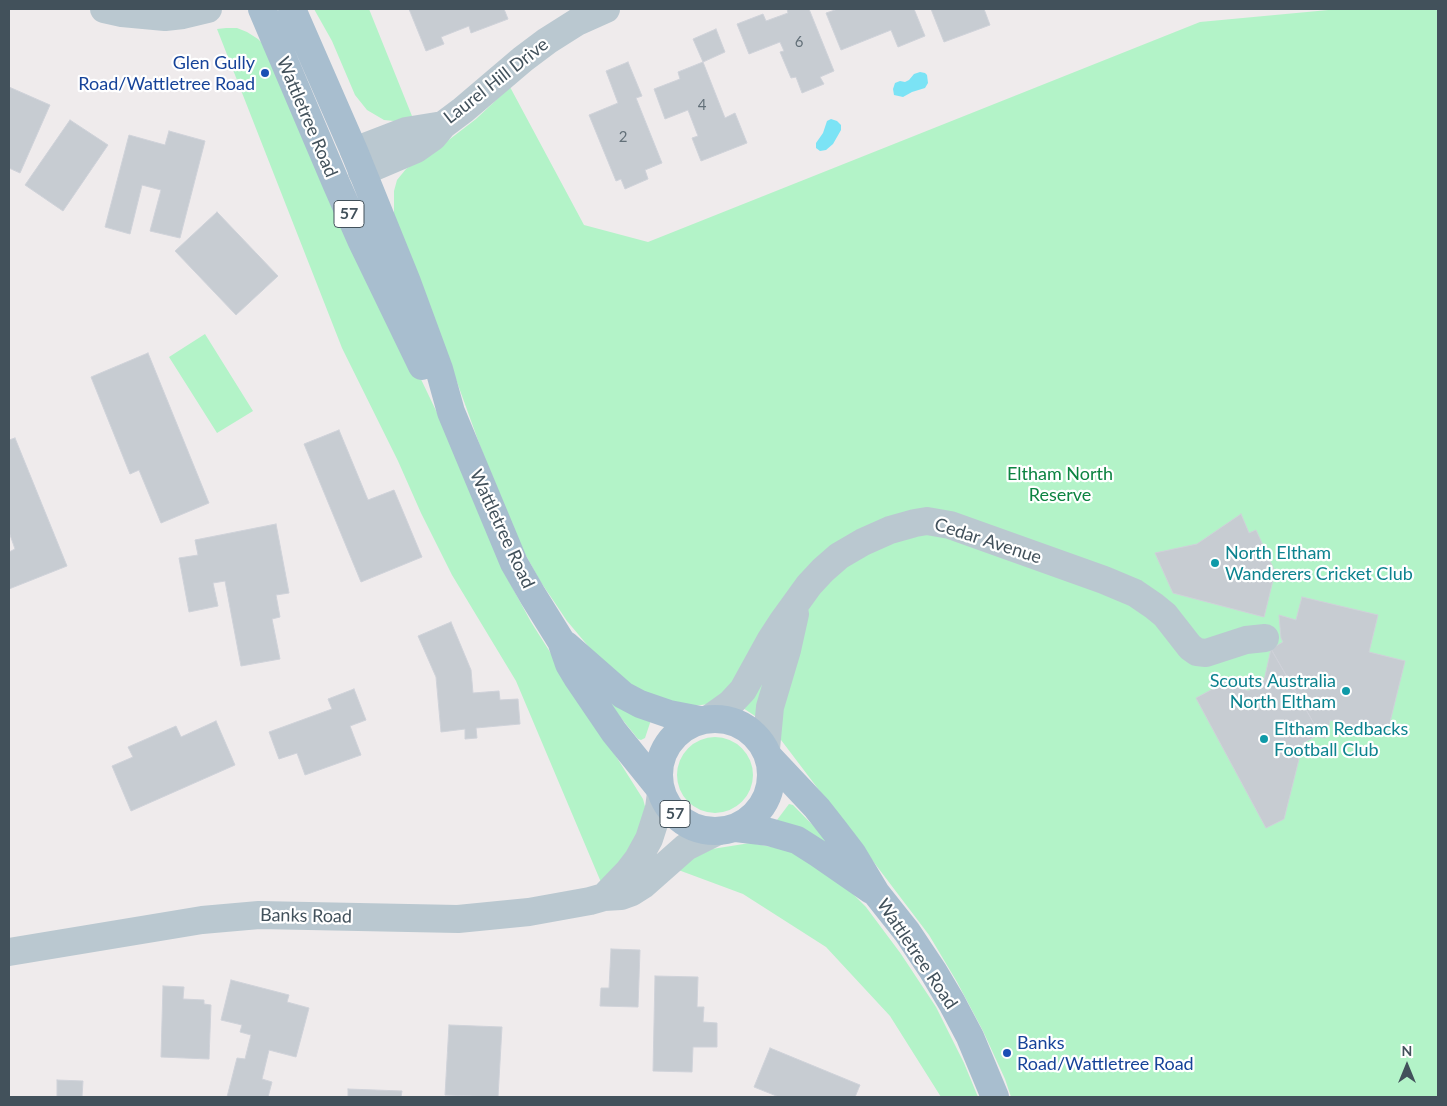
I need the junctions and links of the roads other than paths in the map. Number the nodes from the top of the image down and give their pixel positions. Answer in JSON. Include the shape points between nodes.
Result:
{"nodes":[{"id":1,"x":104,"y":9,"type":"edge"},
{"id":2,"x":208,"y":9,"type":"edge"},
{"id":3,"x":262,"y":9,"type":"edge"},
{"id":4,"x":292,"y":9,"type":"edge"},
{"id":5,"x":606,"y":9,"type":"edge"},
{"id":6,"x":358,"y":162,"type":"junction"},
{"id":7,"x":331,"y":173,"type":"junction"},
{"id":8,"x":451,"y":412,"type":"junction"},
{"id":9,"x":797,"y":603,"type":"junction"},
{"id":10,"x":1265,"y":638,"type":"dead end"},
{"id":11,"x":561,"y":641,"type":"junction"},
{"id":12,"x":704,"y":720,"type":"junction"},
{"id":13,"x":767,"y":753,"type":"junction"},
{"id":14,"x":660,"y":791,"type":"junction"},
{"id":15,"x":727,"y":830,"type":"junction"},
{"id":16,"x":876,"y":893,"type":"junction"},
{"id":17,"x":604,"y":897,"type":"junction"},
{"id":18,"x":9,"y":952,"type":"edge"},
{"id":19,"x":995,"y":1097,"type":"edge"}],
"edges":[{"from":1,"to":2,"type":"street","via":[[165,17]]},
{"from":3,"to":7,"type":"main road","name":"Wattletree Road","number":"57"},
{"from":4,"to":6,"type":"main road","name":"Wattletree Road","number":"57"},
{"from":5,"to":6,"type":"street","name":"Laurel Hill Drive","via":[[547,41],[442,125],[406,131]]},
{"from":6,"to":7,"type":"main road"},
{"from":6,"to":8,"type":"main road","name":"Wattletree Road","number":"57","via":[[429,339]]},
{"from":7,"to":8,"type":"main road","name":"Wattletree Road","number":"57","via":[[410,341]]},
{"from":8,"to":11,"type":"main road","name":"Wattletree Road","number":"57","via":[[514,563]]},
{"from":9,"to":10,"type":"street","name":"Cedar Avenue","via":[[823,570],[863,542],[904,525],[939,522],[1135,593],[1164,615],[1194,650],[1201,653]]},
{"from":9,"to":12,"type":"street","name":"Cedar Avenue","via":[[770,641],[744,690],[730,704]]},
{"from":9,"to":13,"type":"street","name":"Cedar Avenue","via":[[770,707]]},
{"from":11,"to":12,"type":"main road","name":"Wattletree Road","number":"57","via":[[623,695],[669,714]]},
{"from":11,"to":14,"type":"main road","name":"Wattletree Road","number":"57","via":[[578,679]]},
{"from":12,"to":13,"type":"main road","number":"57","via":[[726,720],[742,725],[756,736]]},
{"from":12,"to":14,"type":"main road","number":"57","via":[[687,726],[666,746],[658,774]]},
{"from":13,"to":15,"type":"main road","via":[[772,774],[770,790],[762,806],[751,819]]},
{"from":13,"to":16,"type":"main road","name":"Wattletree Road","number":"57","via":[[835,831]]},
{"from":14,"to":15,"type":"main road","number":"57","via":[[670,809],[683,822],[700,830]]},
{"from":14,"to":17,"type":"street","via":[[659,808],[649,839],[628,872]]},
{"from":15,"to":16,"type":"main road","name":"Wattletree Road","number":"57","via":[[769,832],[797,840]]},
{"from":15,"to":17,"type":"street","name":"Banks Road","via":[[686,847],[632,892]]},
{"from":16,"to":19,"type":"main road","name":"Wattletree Road","number":"57","via":[[907,932],[952,1003]]},
{"from":17,"to":18,"type":"street","name":"Banks Road","via":[[529,912],[465,919],[229,917]]}]}
